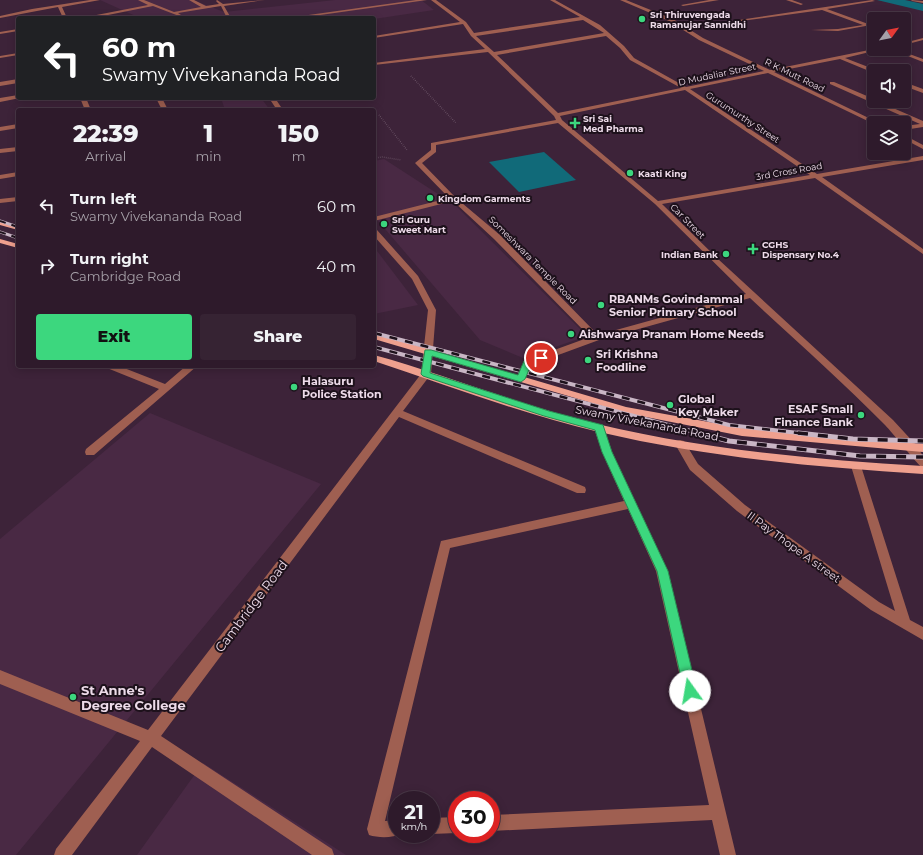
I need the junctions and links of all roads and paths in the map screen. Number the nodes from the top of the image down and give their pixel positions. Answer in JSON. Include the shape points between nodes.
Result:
{"nodes":[{"id":1,"x":98,"y":0,"type":"edge"},
{"id":2,"x":140,"y":0,"type":"edge"},
{"id":3,"x":191,"y":0,"type":"edge"},
{"id":4,"x":216,"y":0,"type":"edge"},
{"id":5,"x":263,"y":0,"type":"edge"},
{"id":6,"x":425,"y":0,"type":"edge"},
{"id":7,"x":433,"y":0,"type":"edge"},
{"id":8,"x":552,"y":0,"type":"edge"},
{"id":9,"x":622,"y":0,"type":"edge"},
{"id":10,"x":717,"y":0,"type":"edge"},
{"id":11,"x":788,"y":0,"type":"edge"},
{"id":12,"x":913,"y":0,"type":"edge"},
{"id":13,"x":91,"y":1,"type":"edge"},
{"id":14,"x":873,"y":1,"type":"dead end"},
{"id":15,"x":922,"y":2,"type":"edge"},
{"id":16,"x":801,"y":4,"type":"dead end"},
{"id":17,"x":153,"y":5,"type":"junction"},
{"id":18,"x":222,"y":5,"type":"junction"},
{"id":19,"x":683,"y":5,"type":"dead end"},
{"id":20,"x":60,"y":6,"type":"junction"},
{"id":21,"x":95,"y":6,"type":"dead end"},
{"id":22,"x":205,"y":7,"type":"junction"},
{"id":23,"x":823,"y":9,"type":"junction"},
{"id":24,"x":99,"y":10,"type":"dead end"},
{"id":25,"x":173,"y":13,"type":"junction"},
{"id":26,"x":64,"y":16,"type":"edge"},
{"id":27,"x":104,"y":16,"type":"edge"},
{"id":28,"x":181,"y":16,"type":"edge"},
{"id":29,"x":228,"y":16,"type":"edge"},
{"id":30,"x":305,"y":16,"type":"edge"},
{"id":31,"x":0,"y":17,"type":"edge"},
{"id":32,"x":585,"y":18,"type":"junction"},
{"id":33,"x":741,"y":20,"type":"dead end"},
{"id":34,"x":464,"y":23,"type":"junction"},
{"id":35,"x":867,"y":24,"type":"edge"},
{"id":36,"x":867,"y":27,"type":"edge"},
{"id":37,"x":16,"y":30,"type":"edge"},
{"id":38,"x":813,"y":30,"type":"dead end"},
{"id":39,"x":0,"y":33,"type":"edge"},
{"id":40,"x":608,"y":34,"type":"junction"},
{"id":41,"x":473,"y":36,"type":"junction"},
{"id":42,"x":376,"y":37,"type":"edge"},
{"id":43,"x":923,"y":39,"type":"edge"},
{"id":44,"x":911,"y":40,"type":"edge"},
{"id":45,"x":914,"y":41,"type":"junction"},
{"id":46,"x":911,"y":42,"type":"edge"},
{"id":47,"x":491,"y":52,"type":"junction"},
{"id":48,"x":867,"y":52,"type":"edge"},
{"id":49,"x":16,"y":54,"type":"edge"},
{"id":50,"x":910,"y":56,"type":"edge"},
{"id":51,"x":0,"y":57,"type":"edge"},
{"id":52,"x":840,"y":58,"type":"junction"},
{"id":53,"x":397,"y":61,"type":"junction"},
{"id":54,"x":923,"y":61,"type":"edge"},
{"id":55,"x":376,"y":64,"type":"edge"},
{"id":56,"x":867,"y":68,"type":"edge"},
{"id":57,"x":768,"y":72,"type":"junction"},
{"id":58,"x":16,"y":81,"type":"edge"},
{"id":59,"x":832,"y":83,"type":"dead end"},
{"id":60,"x":0,"y":84,"type":"edge"},
{"id":61,"x":911,"y":87,"type":"edge"},
{"id":62,"x":686,"y":89,"type":"junction"},
{"id":63,"x":923,"y":92,"type":"edge"},
{"id":64,"x":16,"y":97,"type":"edge"},
{"id":65,"x":0,"y":100,"type":"edge"},
{"id":66,"x":379,"y":115,"type":"dead end"},
{"id":67,"x":558,"y":118,"type":"junction"},
{"id":68,"x":867,"y":119,"type":"edge"},
{"id":69,"x":923,"y":124,"type":"edge"},
{"id":70,"x":16,"y":126,"type":"edge"},
{"id":71,"x":911,"y":127,"type":"edge"},
{"id":72,"x":0,"y":129,"type":"edge"},
{"id":73,"x":470,"y":138,"type":"junction"},
{"id":74,"x":911,"y":141,"type":"edge"},
{"id":75,"x":923,"y":147,"type":"edge"},
{"id":76,"x":16,"y":149,"type":"edge"},
{"id":77,"x":0,"y":151,"type":"edge"},
{"id":78,"x":376,"y":158,"type":"edge"},
{"id":79,"x":923,"y":158,"type":"edge"},
{"id":80,"x":418,"y":163,"type":"junction"},
{"id":81,"x":16,"y":174,"type":"edge"},
{"id":82,"x":816,"y":176,"type":"junction"},
{"id":83,"x":0,"y":177,"type":"edge"},
{"id":84,"x":16,"y":199,"type":"edge"},
{"id":85,"x":454,"y":199,"type":"junction"},
{"id":86,"x":0,"y":201,"type":"edge"},
{"id":87,"x":657,"y":203,"type":"junction"},
{"id":88,"x":376,"y":218,"type":"edge"},
{"id":89,"x":0,"y":223,"type":"edge"},
{"id":90,"x":16,"y":227,"type":"edge"},
{"id":91,"x":376,"y":234,"type":"edge"},
{"id":92,"x":0,"y":240,"type":"edge"},
{"id":93,"x":16,"y":245,"type":"edge"},
{"id":94,"x":923,"y":252,"type":"edge"},
{"id":95,"x":752,"y":295,"type":"junction"},
{"id":96,"x":376,"y":337,"type":"edge"},
{"id":97,"x":596,"y":338,"type":"junction"},
{"id":98,"x":428,"y":352,"type":"junction"},
{"id":99,"x":376,"y":359,"type":"edge"},
{"id":100,"x":115,"y":368,"type":"edge"},
{"id":101,"x":190,"y":368,"type":"edge"},
{"id":102,"x":426,"y":374,"type":"junction"},
{"id":103,"x":521,"y":379,"type":"junction"},
{"id":104,"x":166,"y":388,"type":"junction"},
{"id":105,"x":397,"y":412,"type":"junction"},
{"id":106,"x":599,"y":428,"type":"junction"},
{"id":107,"x":680,"y":444,"type":"junction"},
{"id":108,"x":912,"y":448,"type":"junction"},
{"id":109,"x":923,"y":448,"type":"edge"},
{"id":110,"x":90,"y":452,"type":"dead end"},
{"id":111,"x":923,"y":464,"type":"edge"},
{"id":112,"x":856,"y":466,"type":"junction"},
{"id":113,"x":923,"y":470,"type":"edge"},
{"id":114,"x":582,"y":490,"type":"dead end"},
{"id":115,"x":632,"y":504,"type":"junction"},
{"id":116,"x":905,"y":624,"type":"junction"},
{"id":117,"x":923,"y":634,"type":"edge"},
{"id":118,"x":0,"y":677,"type":"edge"},
{"id":119,"x":151,"y":738,"type":"junction"},
{"id":120,"x":718,"y":812,"type":"junction"},
{"id":121,"x":500,"y":823,"type":"edge"},
{"id":122,"x":388,"y":828,"type":"edge"},
{"id":123,"x":62,"y":855,"type":"edge"},
{"id":124,"x":326,"y":855,"type":"edge"},
{"id":125,"x":728,"y":855,"type":"edge"}],
"edges":[{"from":1,"to":13,"type":"street"},
{"from":2,"to":17,"type":"street"},
{"from":3,"to":22,"type":"street"},
{"from":4,"to":18,"type":"street"},
{"from":5,"to":18,"type":"street"},
{"from":6,"to":30,"type":"street"},
{"from":7,"to":34,"type":"street","name":"Car Street"},
{"from":8,"to":32,"type":"street","name":"Gurumurthy Street"},
{"from":9,"to":57,"type":"street","name":"R K Mutt Road","via":[[671,20],[701,39]]},
{"from":10,"to":19,"type":"street"},
{"from":11,"to":16,"type":"street"},
{"from":12,"to":15,"type":"street"},
{"from":13,"to":20,"type":"street"},
{"from":13,"to":21,"type":"street"},
{"from":14,"to":23,"type":"street"},
{"from":17,"to":25,"type":"street"},
{"from":17,"to":27,"type":"street"},
{"from":18,"to":22,"type":"street"},
{"from":18,"to":29,"type":"street"},
{"from":20,"to":26,"type":"street"},
{"from":20,"to":31,"type":"street"},
{"from":22,"to":25,"type":"street"},
{"from":23,"to":33,"type":"street"},
{"from":23,"to":35,"type":"street"},
{"from":24,"to":27,"type":"street"},
{"from":25,"to":28,"type":"street"},
{"from":32,"to":40,"type":"street","name":"Gurumurthy Street"},
{"from":32,"to":41,"type":"street"},
{"from":34,"to":41,"type":"street","name":"Car Street"},
{"from":34,"to":42,"type":"street"},
{"from":36,"to":38,"type":"street"},
{"from":37,"to":39,"type":"street"},
{"from":40,"to":47,"type":"street"},
{"from":40,"to":62,"type":"street","name":"Gurumurthy Street","via":[[632,59]]},
{"from":41,"to":47,"type":"street","name":"Car Street"},
{"from":43,"to":45,"type":"street"},
{"from":44,"to":45,"type":"street"},
{"from":45,"to":46,"type":"street"},
{"from":47,"to":53,"type":"street"},
{"from":47,"to":67,"type":"street","name":"Car Street"},
{"from":48,"to":52,"type":"street","name":"D Mudaliar Street"},
{"from":49,"to":51,"type":"street"},
{"from":50,"to":54,"type":"street"},
{"from":52,"to":56,"type":"street"},
{"from":52,"to":57,"type":"street","name":"D Mudaliar Street"},
{"from":53,"to":55,"type":"street"},
{"from":53,"to":73,"type":"path"},
{"from":57,"to":62,"type":"street","name":"D Mudaliar Street"},
{"from":57,"to":68,"type":"street","name":"R K Mutt Road"},
{"from":58,"to":60,"type":"street"},
{"from":59,"to":69,"type":"street"},
{"from":61,"to":63,"type":"street"},
{"from":62,"to":67,"type":"street","name":"D Mudaliar Street"},
{"from":62,"to":82,"type":"street","name":"Gurumurthy Street"},
{"from":64,"to":65,"type":"street"},
{"from":66,"to":80,"type":"path"},
{"from":67,"to":73,"type":"street"},
{"from":67,"to":87,"type":"street","name":"Car Street"},
{"from":69,"to":71,"type":"street"},
{"from":70,"to":72,"type":"street"},
{"from":73,"to":80,"type":"street","via":[[433,144],[434,151]]},
{"from":74,"to":75,"type":"street"},
{"from":76,"to":77,"type":"street"},
{"from":78,"to":80,"type":"path"},
{"from":79,"to":82,"type":"street","name":"3rd Cross Road"},
{"from":80,"to":85,"type":"street","name":"Someshwara Temple Road"},
{"from":81,"to":83,"type":"street"},
{"from":82,"to":87,"type":"street","name":"3rd Cross Road"},
{"from":82,"to":94,"type":"street","name":"Gurumurthy Street"},
{"from":84,"to":86,"type":"street"},
{"from":85,"to":88,"type":"street"},
{"from":85,"to":97,"type":"street","name":"Someshwara Temple Road","via":[[497,237]]},
{"from":87,"to":95,"type":"street","name":"Car Street"},
{"from":89,"to":90,"type":"main road"},
{"from":91,"to":98,"type":"street","via":[[415,278],[432,310]]},
{"from":92,"to":93,"type":"main road"},
{"from":95,"to":97,"type":"street"},
{"from":95,"to":108,"type":"street","name":"Car Street","via":[[889,422]]},
{"from":96,"to":98,"type":"main road","name":"Swamy Vivekananda Road"},
{"from":97,"to":103,"type":"street","via":[[527,363]]},
{"from":98,"to":102,"type":"street"},
{"from":98,"to":103,"type":"main road","name":"Swamy Vivekananda Road"},
{"from":99,"to":102,"type":"main road","name":"Swamy Vivekananda Road"},
{"from":100,"to":104,"type":"street"},
{"from":101,"to":104,"type":"street"},
{"from":102,"to":105,"type":"street","name":"Cambridge Road"},
{"from":102,"to":106,"type":"main road","name":"Swamy Vivekananda Road","via":[[547,414]]},
{"from":103,"to":108,"type":"main road","name":"Swamy Vivekananda Road","via":[[626,410],[742,432]]},
{"from":104,"to":110,"type":"street"},
{"from":105,"to":114,"type":"street"},
{"from":105,"to":119,"type":"street","name":"Cambridge Road"},
{"from":106,"to":107,"type":"main road","name":"Swamy Vivekananda Road"},
{"from":106,"to":115,"type":"street","via":[[607,452]]},
{"from":107,"to":112,"type":"main road","name":"Swamy Vivekananda Road","via":[[767,457]]},
{"from":107,"to":116,"type":"street","name":"Il Pay Thope A street","via":[[694,467],[741,508],[869,602]]},
{"from":108,"to":109,"type":"main road","name":"Swamy Vivekananda Road"},
{"from":108,"to":111,"type":"street","name":"Car Street"},
{"from":112,"to":113,"type":"main road","name":"Swamy Vivekananda Road"},
{"from":112,"to":116,"type":"street"},
{"from":115,"to":120,"type":"street","via":[[662,571]]},
{"from":115,"to":122,"type":"street","via":[[445,544],[375,829]]},
{"from":116,"to":117,"type":"street","name":"Il Pay Thope A street"},
{"from":118,"to":119,"type":"street"},
{"from":119,"to":123,"type":"street","name":"Cambridge Road"},
{"from":119,"to":124,"type":"street"},
{"from":120,"to":121,"type":"street"},
{"from":120,"to":125,"type":"street"}]}
